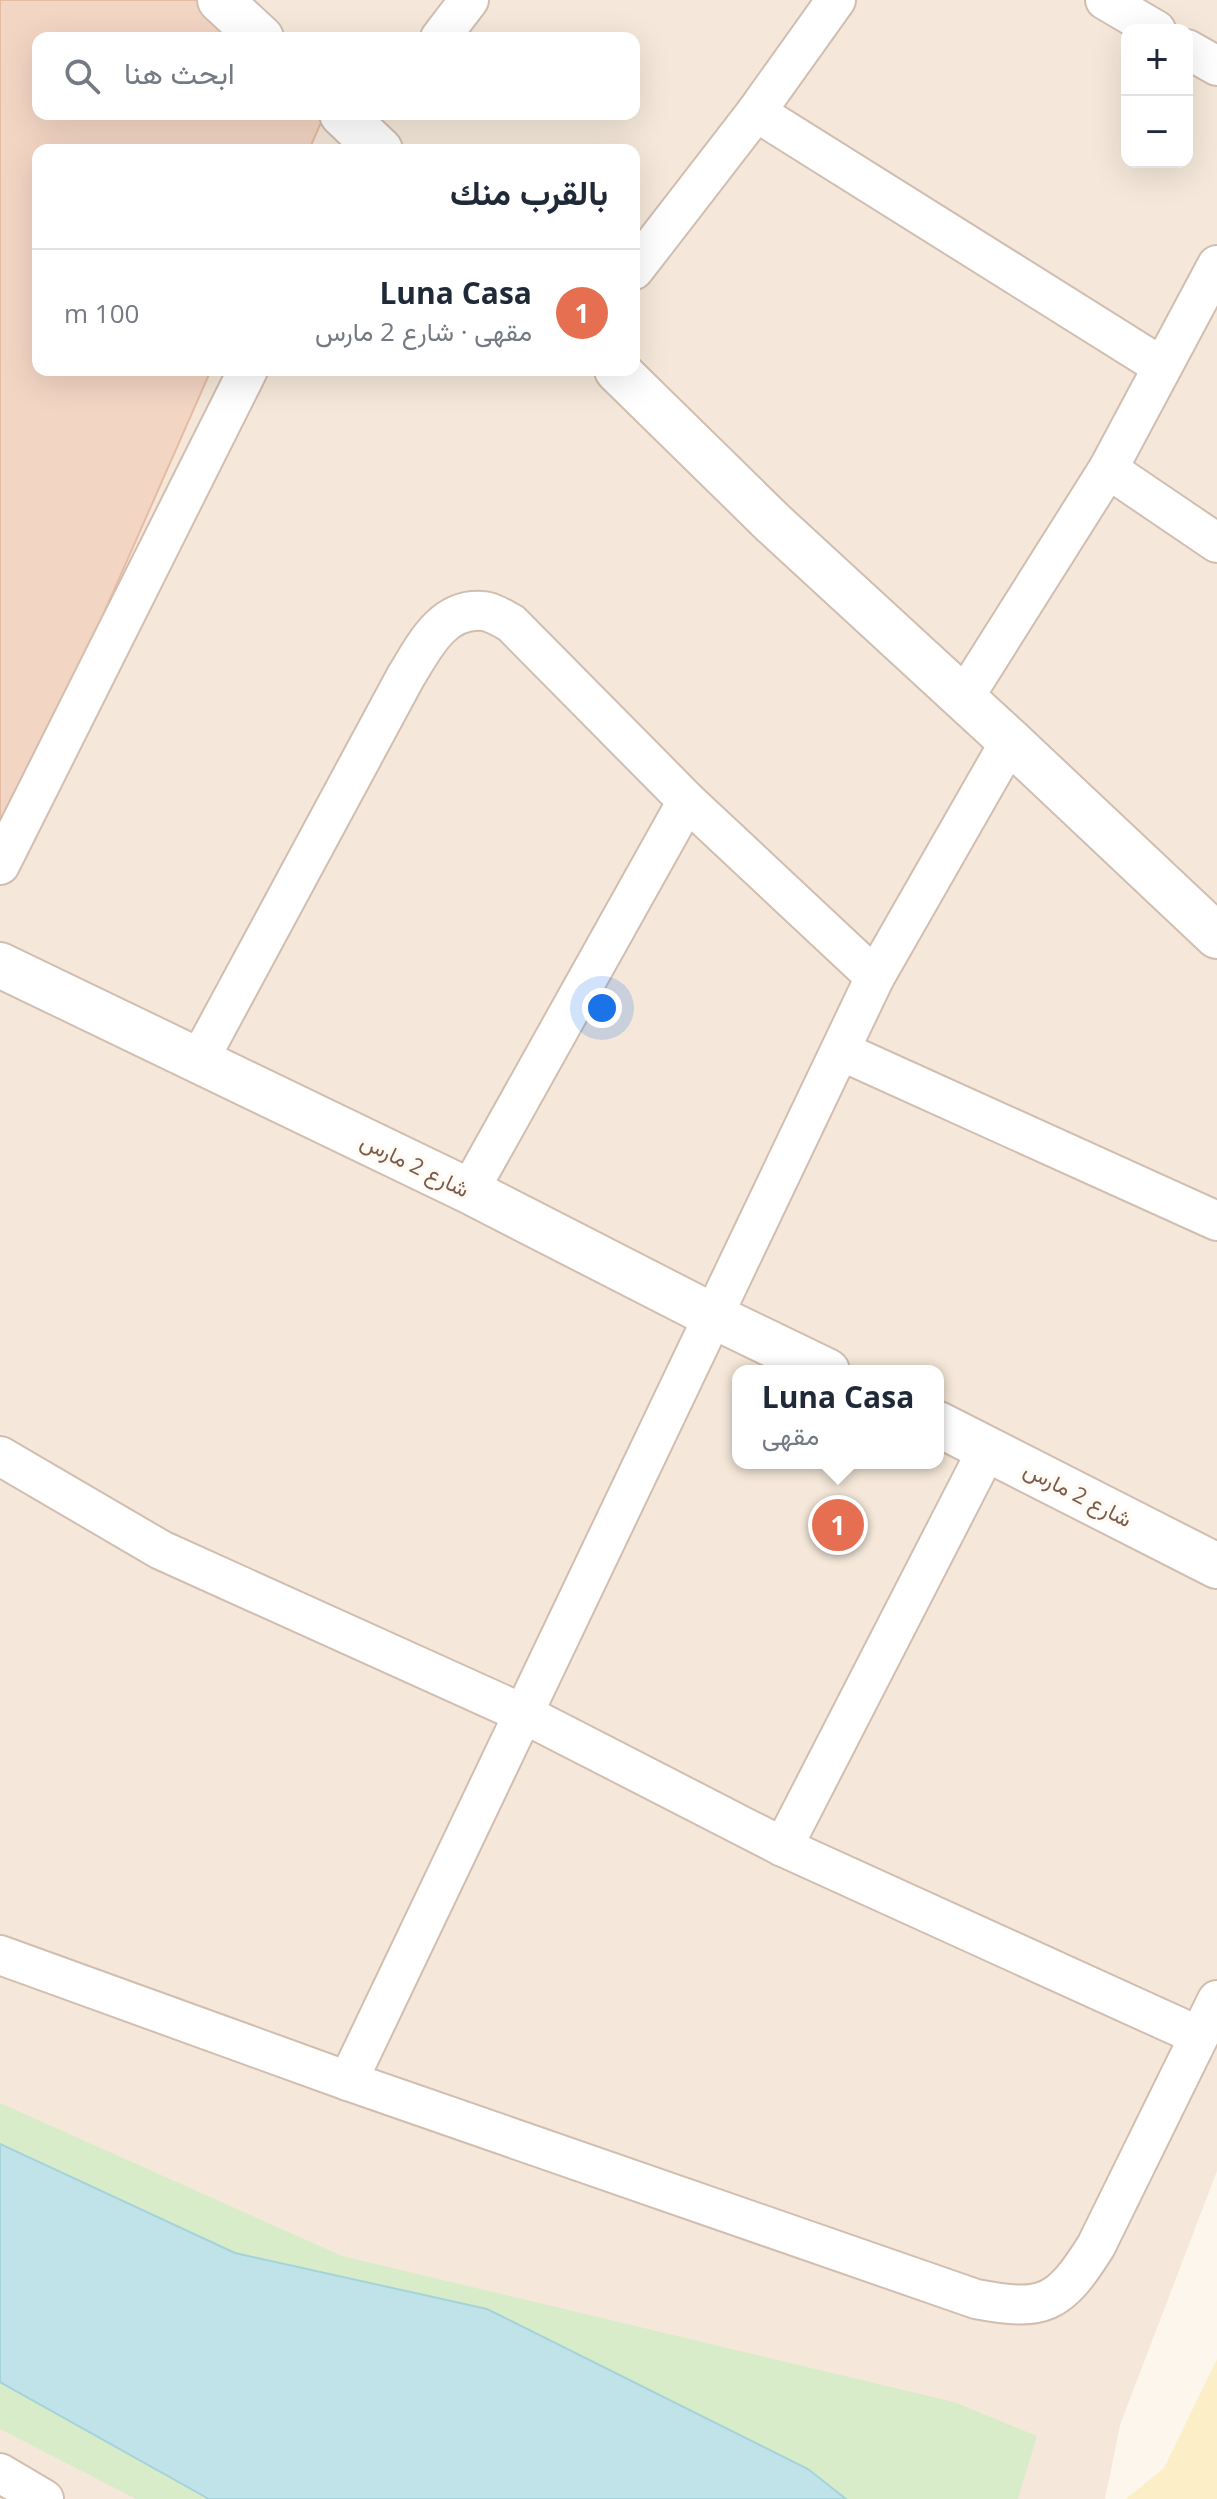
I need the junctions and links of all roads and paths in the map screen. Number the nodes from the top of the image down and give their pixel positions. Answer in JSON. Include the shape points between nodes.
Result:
{"nodes":[{"id":1,"x":220,"y":0,"type":"edge"},
{"id":2,"x":469,"y":0,"type":"edge"},
{"id":3,"x":836,"y":0,"type":"edge"},
{"id":4,"x":1105,"y":0,"type":"edge"},
{"id":5,"x":1146,"y":24,"type":"edge"},
{"id":6,"x":255,"y":32,"type":"edge"},
{"id":7,"x":445,"y":32,"type":"edge"},
{"id":8,"x":1193,"y":52,"type":"edge"},
{"id":9,"x":1217,"y":66,"type":"edge"},
{"id":10,"x":756,"y":112,"type":"junction"},
{"id":11,"x":640,"y":262,"type":"edge"},
{"id":12,"x":1217,"y":265,"type":"edge"},
{"id":13,"x":1161,"y":366,"type":"junction"},
{"id":14,"x":245,"y":376,"type":"edge"},
{"id":15,"x":623,"y":376,"type":"edge"},
{"id":16,"x":1108,"y":469,"type":"junction"},
{"id":17,"x":1217,"y":543,"type":"edge"},
{"id":18,"x":963,"y":699,"type":"junction"},
{"id":19,"x":1010,"y":741,"type":"junction"},
{"id":20,"x":687,"y":801,"type":"junction"},
{"id":21,"x":0,"y":865,"type":"edge"},
{"id":22,"x":1217,"y":936,"type":"edge"},
{"id":23,"x":0,"y":965,"type":"edge"},
{"id":24,"x":875,"y":977,"type":"junction"},
{"id":25,"x":841,"y":1051,"type":"junction"},
{"id":26,"x":199,"y":1060,"type":"junction"},
{"id":27,"x":469,"y":1191,"type":"junction"},
{"id":28,"x":1217,"y":1221,"type":"edge"},
{"id":29,"x":713,"y":1316,"type":"junction"},
{"id":30,"x":815,"y":1365,"type":"edge"},
{"id":31,"x":944,"y":1427,"type":"edge"},
{"id":32,"x":988,"y":1448,"type":"junction"},
{"id":33,"x":0,"y":1456,"type":"edge"},
{"id":34,"x":1217,"y":1566,"type":"edge"},
{"id":35,"x":524,"y":1714,"type":"junction"},
{"id":36,"x":783,"y":1847,"type":"junction"},
{"id":37,"x":0,"y":1955,"type":"edge"},
{"id":38,"x":1217,"y":2000,"type":"edge"},
{"id":39,"x":1199,"y":2036,"type":"junction"},
{"id":40,"x":348,"y":2081,"type":"junction"},
{"id":41,"x":0,"y":2473,"type":"edge"},
{"id":42,"x":44,"y":2499,"type":"edge"}],
"edges":[{"from":1,"to":6,"type":"street"},
{"from":2,"to":7,"type":"street"},
{"from":3,"to":10,"type":"street"},
{"from":4,"to":5,"type":"street"},
{"from":8,"to":9,"type":"street"},
{"from":10,"to":11,"type":"street"},
{"from":10,"to":13,"type":"street"},
{"from":12,"to":13,"type":"street"},
{"from":13,"to":16,"type":"street"},
{"from":14,"to":21,"type":"street"},
{"from":15,"to":18,"type":"street"},
{"from":16,"to":17,"type":"street"},
{"from":16,"to":18,"type":"street"},
{"from":18,"to":19,"type":"street"},
{"from":19,"to":22,"type":"street"},
{"from":19,"to":24,"type":"street"},
{"from":20,"to":24,"type":"street"},
{"from":20,"to":26,"type":"street","via":[[511,623],[484,611],[444,621],[406,676]]},
{"from":20,"to":27,"type":"street"},
{"from":23,"to":26,"type":"street","name":"شارع 2 مارس"},
{"from":24,"to":25,"type":"street"},
{"from":25,"to":28,"type":"street"},
{"from":25,"to":29,"type":"street"},
{"from":26,"to":27,"type":"street","name":"شارع 2 مارس"},
{"from":27,"to":29,"type":"street","name":"شارع 2 مارس"},
{"from":29,"to":30,"type":"street","name":"شارع 2 مارس"},
{"from":29,"to":35,"type":"street"},
{"from":31,"to":32,"type":"street","name":"شارع 2 مارس"},
{"from":32,"to":34,"type":"street","name":"شارع 2 مارس"},
{"from":32,"to":36,"type":"street"},
{"from":33,"to":35,"type":"street","via":[[161,1550]]},
{"from":35,"to":36,"type":"street"},
{"from":35,"to":40,"type":"street"},
{"from":36,"to":39,"type":"street"},
{"from":37,"to":40,"type":"street"},
{"from":38,"to":39,"type":"street"},
{"from":39,"to":40,"type":"street","via":[[1090,2256],[1061,2291],[1028,2306],[976,2299]]},
{"from":41,"to":42,"type":"street"}]}
